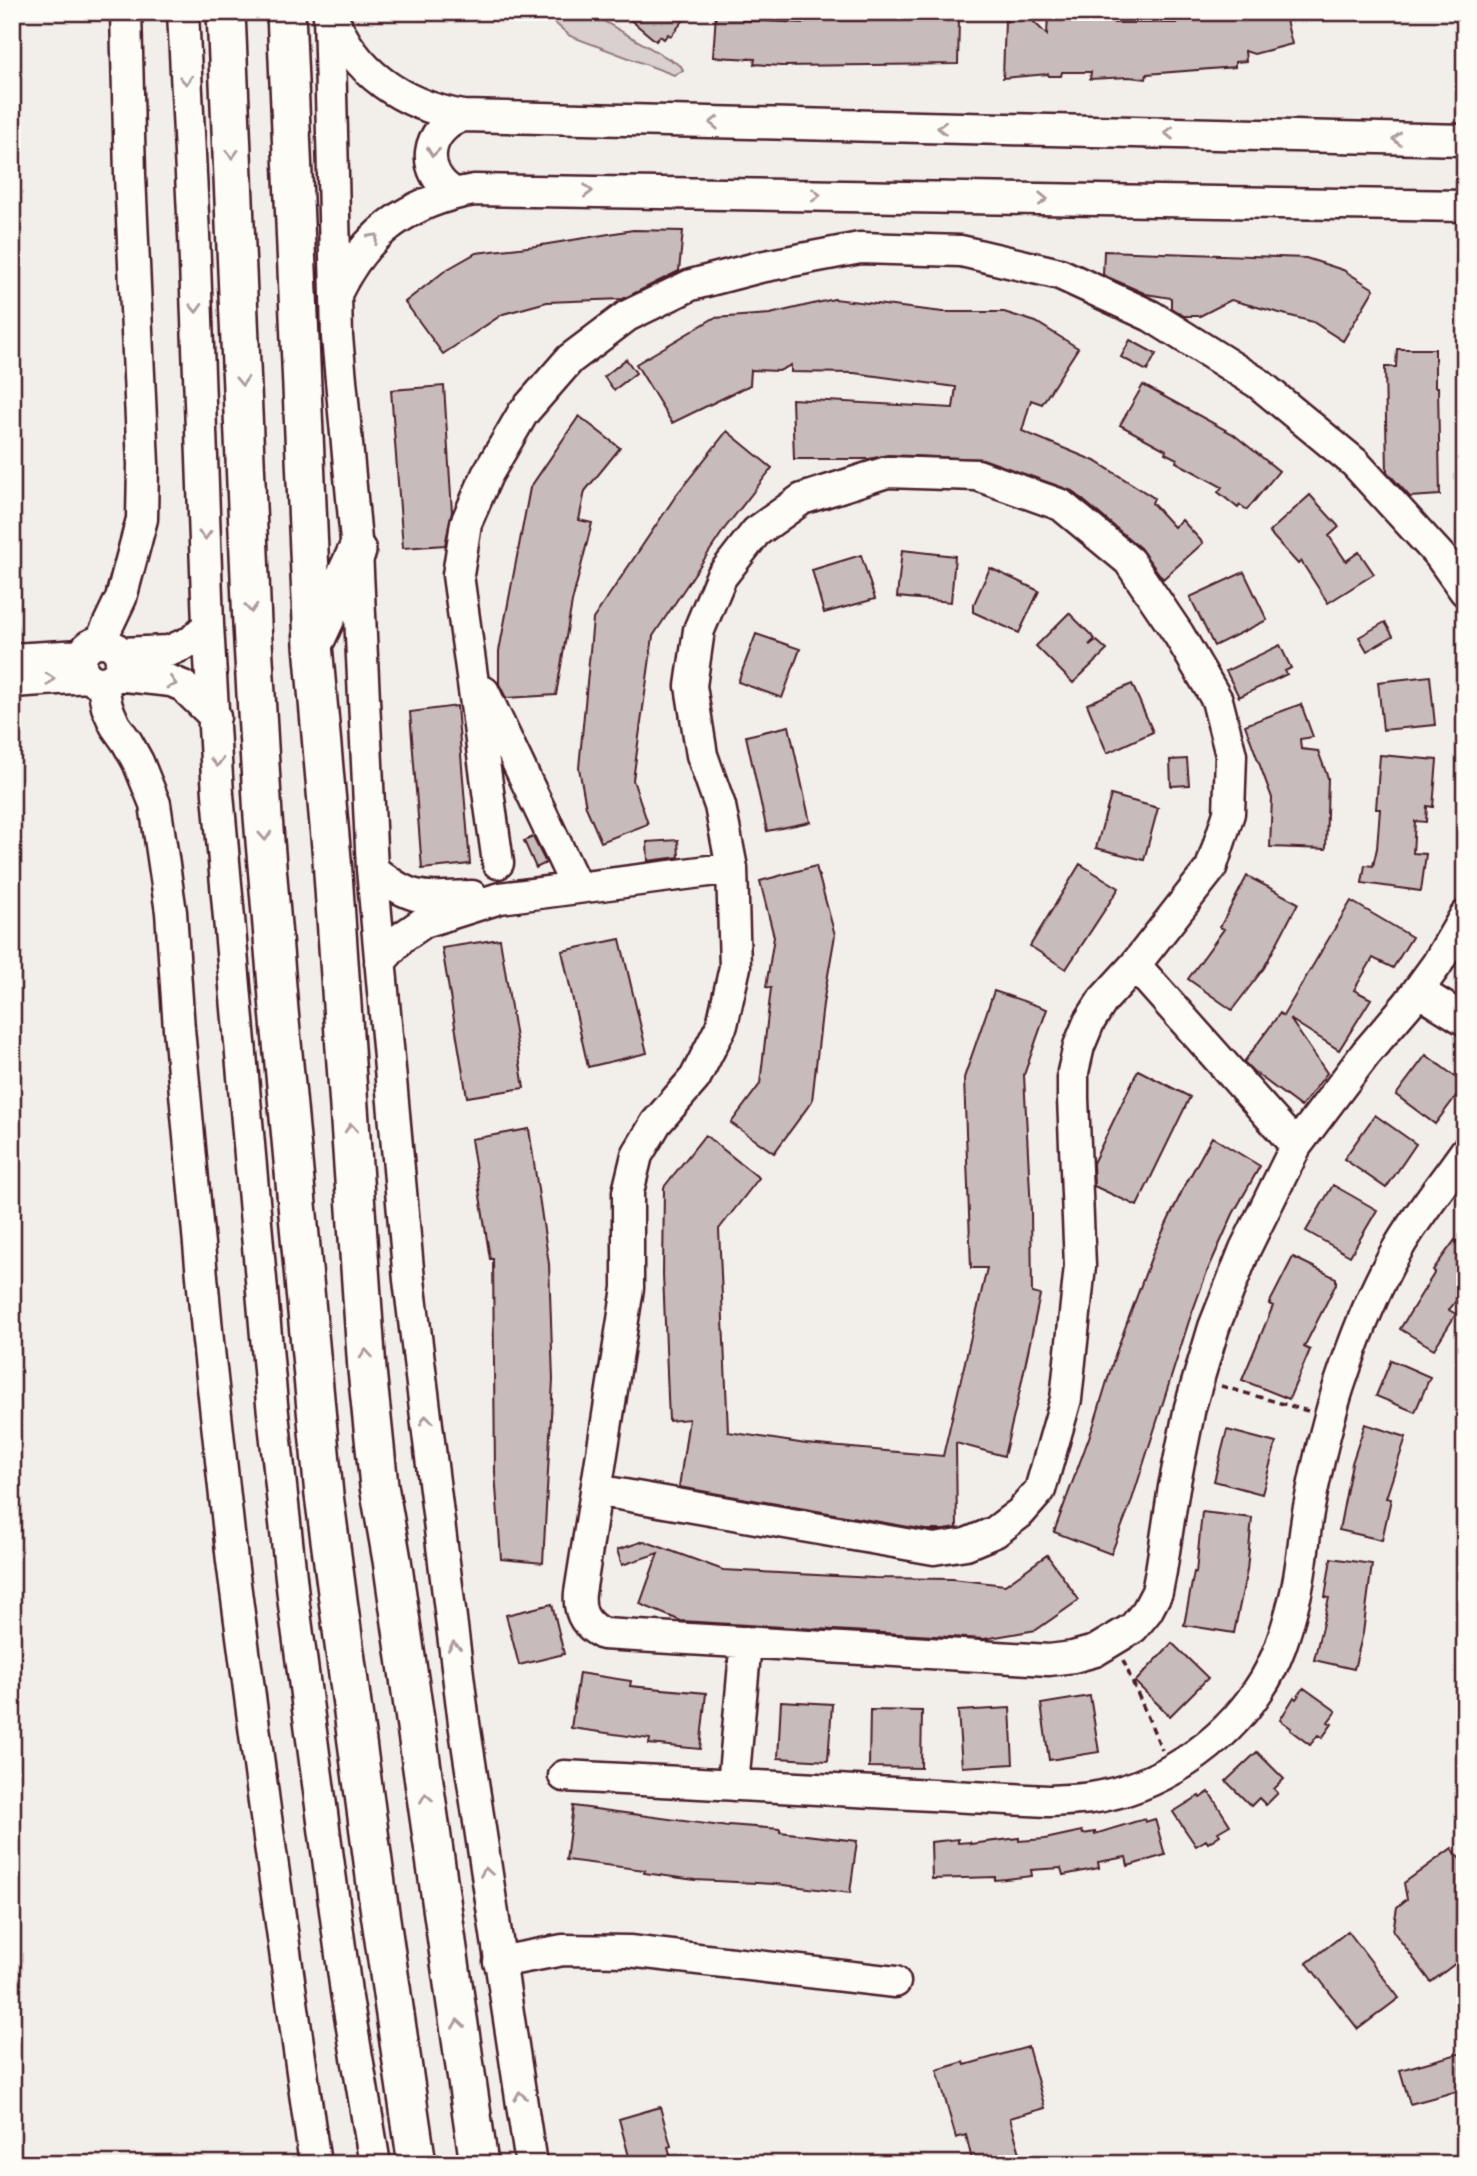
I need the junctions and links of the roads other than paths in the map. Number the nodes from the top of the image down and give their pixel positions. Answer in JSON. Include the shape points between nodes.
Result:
{"nodes":[{"id":1,"x":126,"y":12,"type":"edge"},
{"id":2,"x":183,"y":12,"type":"edge"},
{"id":3,"x":226,"y":12,"type":"edge"},
{"id":4,"x":286,"y":12,"type":"edge"},
{"id":5,"x":330,"y":12,"type":"edge"},
{"id":6,"x":463,"y":116,"type":"junction"},
{"id":7,"x":1465,"y":140,"type":"edge"},
{"id":8,"x":454,"y":193,"type":"junction"},
{"id":9,"x":1465,"y":206,"type":"edge"},
{"id":10,"x":336,"y":294,"type":"junction"},
{"id":11,"x":357,"y":551,"type":"junction"},
{"id":12,"x":1465,"y":591,"type":"edge"},
{"id":13,"x":208,"y":625,"type":"junction"},
{"id":14,"x":313,"y":645,"type":"junction"},
{"id":15,"x":12,"y":659,"type":"edge"},
{"id":16,"x":102,"y":664,"type":"junction"},
{"id":17,"x":471,"y":664,"type":"junction"},
{"id":18,"x":12,"y":682,"type":"edge"},
{"id":19,"x":215,"y":717,"type":"junction"},
{"id":20,"x":498,"y":863,"type":"dead end"},
{"id":21,"x":732,"y":868,"type":"junction"},
{"id":22,"x":372,"y":869,"type":"junction"},
{"id":23,"x":577,"y":888,"type":"junction"},
{"id":24,"x":500,"y":898,"type":"junction"},
{"id":25,"x":1465,"y":916,"type":"edge"},
{"id":26,"x":380,"y":961,"type":"junction"},
{"id":27,"x":1135,"y":965,"type":"junction"},
{"id":28,"x":1418,"y":991,"type":"junction"},
{"id":29,"x":1465,"y":1020,"type":"edge"},
{"id":30,"x":1296,"y":1146,"type":"junction"},
{"id":31,"x":1465,"y":1152,"type":"edge"},
{"id":32,"x":379,"y":1486,"type":"junction"},
{"id":33,"x":596,"y":1490,"type":"junction"},
{"id":34,"x":324,"y":1495,"type":"junction"},
{"id":35,"x":392,"y":1560,"type":"junction"},
{"id":36,"x":335,"y":1570,"type":"junction"},
{"id":37,"x":746,"y":1642,"type":"junction"},
{"id":38,"x":564,"y":1776,"type":"dead end"},
{"id":39,"x":733,"y":1784,"type":"junction"},
{"id":40,"x":499,"y":1962,"type":"junction"},
{"id":41,"x":895,"y":1982,"type":"dead end"},
{"id":42,"x":315,"y":2164,"type":"edge"},
{"id":43,"x":375,"y":2164,"type":"edge"},
{"id":44,"x":417,"y":2164,"type":"edge"},
{"id":45,"x":479,"y":2164,"type":"edge"},
{"id":46,"x":531,"y":2164,"type":"edge"}],
"edges":[{"from":1,"to":16,"type":"street","via":[[142,519]]},
{"from":2,"to":13,"type":"street","one_way":true},
{"from":3,"to":34,"type":"main road","one_way":true,"via":[[259,748]]},
{"from":4,"to":14,"type":"main road"},
{"from":5,"to":6,"type":"street","via":[[346,44],[380,81],[424,107]]},
{"from":5,"to":10,"type":"street"},
{"from":7,"to":6,"type":"street","one_way":true},
{"from":6,"to":8,"type":"street","one_way":true,"via":[[440,131],[432,147],[435,174]]},
{"from":8,"to":9,"type":"street","one_way":true,"via":[[509,189]]},
{"from":10,"to":8,"type":"street","one_way":true,"via":[[356,259],[383,229],[416,207]]},
{"from":10,"to":11,"type":"street"},
{"from":11,"to":14,"type":"main road"},
{"from":11,"to":22,"type":"street"},
{"from":12,"to":17,"type":"street","via":[[1440,556],[1355,463],[1258,383],[1152,316],[1060,274],[1010,262],[961,251],[860,248],[691,285],[626,316],[570,359],[523,413],[466,523],[458,575]]},
{"from":13,"to":16,"type":"street","via":[[192,641],[169,651]]},
{"from":13,"to":19,"type":"street"},
{"from":32,"to":14,"type":"main road","one_way":true},
{"from":15,"to":16,"type":"street"},
{"from":18,"to":16,"type":"street","one_way":true},
{"from":16,"to":19,"type":"street","one_way":true,"via":[[183,686]]},
{"from":16,"to":42,"type":"street","via":[[107,707],[155,804],[172,912],[179,1029],[231,1547]]},
{"from":17,"to":20,"type":"street"},
{"from":17,"to":23,"type":"street"},
{"from":19,"to":43,"type":"street","one_way":true,"via":[[272,1404],[346,1992]]},
{"from":21,"to":23,"type":"street"},
{"from":21,"to":27,"type":"street","via":[[720,806],[702,755],[691,686],[699,629],[721,577],[756,533],[802,499],[887,472],[976,475],[1061,505],[1129,561],[1217,700],[1231,755],[1229,813],[1211,868]]},
{"from":21,"to":33,"type":"street","via":[[735,967],[722,1025],[695,1078],[656,1122],[637,1155],[628,1192],[628,1288]]},
{"from":22,"to":24,"type":"street","via":[[413,895]]},
{"from":22,"to":26,"type":"street"},
{"from":23,"to":24,"type":"street"},
{"from":24,"to":26,"type":"street","via":[[424,922]]},
{"from":25,"to":28,"type":"street"},
{"from":40,"to":26,"type":"street","one_way":true,"via":[[412,1307]]},
{"from":27,"to":30,"type":"street"},
{"from":27,"to":33,"type":"street","via":[[1103,999],[1089,1022],[1073,1072],[1080,1266],[1066,1399],[1041,1490],[1020,1513],[995,1532],[966,1544],[934,1549]]},
{"from":28,"to":29,"type":"street"},
{"from":28,"to":30,"type":"street"},
{"from":30,"to":37,"type":"street","via":[[1245,1249],[1214,1327],[1190,1407],[1157,1592],[1133,1628],[1095,1651],[1049,1660]]},
{"from":31,"to":39,"type":"street","via":[[1401,1243],[1343,1374],[1322,1443],[1295,1598],[1278,1654],[1259,1689],[1205,1749],[1171,1771],[1091,1798],[1048,1801]]},
{"from":32,"to":34,"type":"main road","via":[[374,1501],[355,1513],[333,1507]]},
{"from":32,"to":35,"type":"main road"},
{"from":33,"to":37,"type":"street","via":[[579,1603],[586,1622],[603,1634]]},
{"from":34,"to":36,"type":"main road"},
{"from":35,"to":36,"type":"main road","via":[[379,1550],[363,1548],[346,1555]]},
{"from":45,"to":35,"type":"main road","one_way":true},
{"from":36,"to":44,"type":"main road"},
{"from":37,"to":39,"type":"street"},
{"from":38,"to":39,"type":"street"},
{"from":40,"to":41,"type":"street","via":[[563,1950],[629,1951]]},
{"from":46,"to":40,"type":"street","one_way":true}]}
